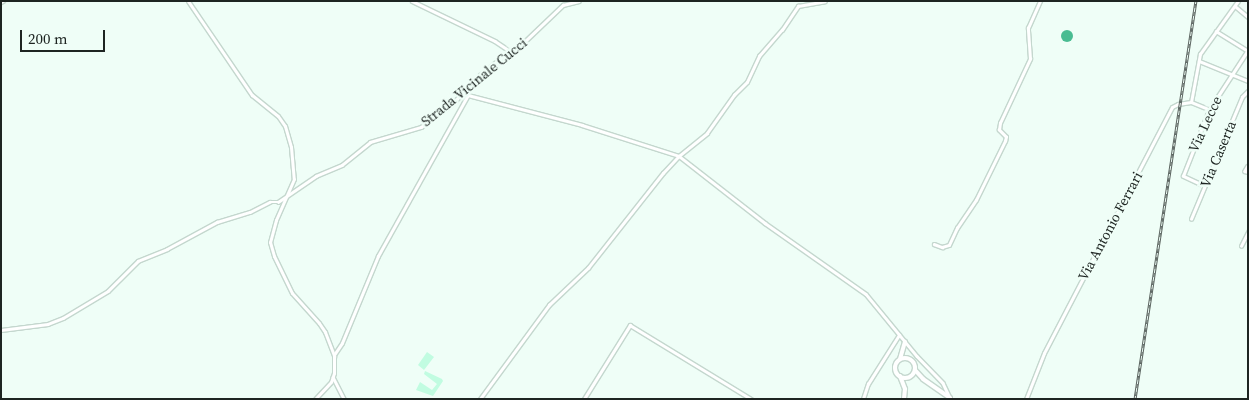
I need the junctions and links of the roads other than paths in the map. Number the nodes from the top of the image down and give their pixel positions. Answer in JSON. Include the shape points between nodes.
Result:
{"nodes":[{"id":1,"x":188,"y":1,"type":"edge"},
{"id":2,"x":412,"y":1,"type":"edge"},
{"id":3,"x":579,"y":1,"type":"edge"},
{"id":4,"x":825,"y":1,"type":"edge"},
{"id":5,"x":1040,"y":1,"type":"edge"},
{"id":6,"x":1238,"y":1,"type":"edge"},
{"id":7,"x":1235,"y":6,"type":"junction"},
{"id":8,"x":1248,"y":17,"type":"edge"},
{"id":9,"x":1216,"y":31,"type":"junction"},
{"id":10,"x":1247,"y":50,"type":"edge"},
{"id":11,"x":510,"y":51,"type":"junction"},
{"id":12,"x":1199,"y":60,"type":"junction"},
{"id":13,"x":1232,"y":74,"type":"junction"},
{"id":14,"x":1248,"y":81,"type":"edge"},
{"id":15,"x":1248,"y":91,"type":"edge"},
{"id":16,"x":1191,"y":102,"type":"junction"},
{"id":17,"x":1209,"y":110,"type":"junction"},
{"id":18,"x":679,"y":156,"type":"junction"},
{"id":19,"x":1248,"y":166,"type":"edge"},
{"id":20,"x":1248,"y":172,"type":"edge"},
{"id":21,"x":1204,"y":186,"type":"junction"},
{"id":22,"x":286,"y":198,"type":"junction"},
{"id":23,"x":1190,"y":219,"type":"dead end"},
{"id":24,"x":1248,"y":232,"type":"edge"},
{"id":25,"x":934,"y":244,"type":"dead end"},
{"id":26,"x":1241,"y":246,"type":"dead end"},
{"id":27,"x":1,"y":330,"type":"edge"},
{"id":28,"x":899,"y":335,"type":"junction"},
{"id":29,"x":905,"y":342,"type":"junction"},
{"id":30,"x":902,"y":348,"type":"junction"},
{"id":31,"x":334,"y":356,"type":"junction"},
{"id":32,"x":906,"y":358,"type":"junction"},
{"id":33,"x":900,"y":359,"type":"junction"},
{"id":34,"x":915,"y":370,"type":"junction"},
{"id":35,"x":900,"y":376,"type":"junction"},
{"id":36,"x":333,"y":377,"type":"junction"},
{"id":37,"x":910,"y":377,"type":"junction"},
{"id":38,"x":924,"y":379,"type":"junction"},
{"id":39,"x":905,"y":389,"type":"junction"},
{"id":40,"x":950,"y":398,"type":"edge"},
{"id":41,"x":315,"y":399,"type":"edge"},
{"id":42,"x":344,"y":399,"type":"edge"},
{"id":43,"x":480,"y":399,"type":"edge"},
{"id":44,"x":584,"y":399,"type":"edge"},
{"id":45,"x":751,"y":399,"type":"edge"},
{"id":46,"x":863,"y":399,"type":"edge"},
{"id":47,"x":904,"y":399,"type":"edge"},
{"id":48,"x":1026,"y":399,"type":"edge"}],
"edges":[{"from":1,"to":22,"type":"street","via":[[252,95],[278,116],[284,126],[291,147],[294,179]]},
{"from":2,"to":11,"type":"street"},
{"from":3,"to":11,"type":"street","name":"Strada Vicinale Cucci","via":[[563,5],[520,47]]},
{"from":4,"to":18,"type":"street","via":[[798,6],[759,56],[747,82],[707,132]]},
{"from":5,"to":25,"type":"street","via":[[1028,28],[1030,60],[1000,124],[999,130],[1006,137],[1005,141],[949,245]]},
{"from":6,"to":7,"type":"street"},
{"from":7,"to":8,"type":"street"},
{"from":7,"to":9,"type":"street"},
{"from":9,"to":10,"type":"street"},
{"from":9,"to":12,"type":"street"},
{"from":10,"to":13,"type":"street","name":"Via Lecce"},
{"from":11,"to":22,"type":"street","name":"Strada Vicinale Cucci","via":[[480,74],[451,105],[421,127],[370,142],[342,165],[316,176]]},
{"from":12,"to":13,"type":"street"},
{"from":12,"to":16,"type":"street"},
{"from":13,"to":14,"type":"street"},
{"from":13,"to":17,"type":"street","name":"Via Lecce"},
{"from":15,"to":21,"type":"street","name":"Via Caserta","via":[[1242,97]]},
{"from":16,"to":17,"type":"street"},
{"from":16,"to":48,"type":"street","name":"Via Antonio Ferrari","via":[[1172,107],[1044,353]]},
{"from":17,"to":21,"type":"street","name":"Via Lecce","via":[[1183,176]]},
{"from":18,"to":28,"type":"street","via":[[765,223],[866,294]]},
{"from":18,"to":31,"type":"street","via":[[582,125],[468,95],[378,256]]},
{"from":18,"to":43,"type":"street","via":[[588,268],[537,320]]},
{"from":19,"to":20,"type":"street","via":[[1245,171]]},
{"from":21,"to":23,"type":"street","name":"Via Caserta"},
{"from":22,"to":27,"type":"street","name":"Strada Vicinale Cucci","via":[[217,222],[138,261],[97,300],[64,318],[48,324]]},
{"from":22,"to":31,"type":"street","via":[[270,242],[274,256],[292,293],[325,332]]},
{"from":24,"to":26,"type":"street"},
{"from":28,"to":29,"type":"street"},
{"from":28,"to":46,"type":"street","via":[[868,384]]},
{"from":29,"to":30,"type":"main road"},
{"from":29,"to":40,"type":"street","via":[[943,383]]},
{"from":30,"to":32,"type":"main road"},
{"from":30,"to":33,"type":"main road"},
{"from":31,"to":36,"type":"street"},
{"from":32,"to":33,"type":"main road"},
{"from":32,"to":34,"type":"main road","via":[[913,360]]},
{"from":33,"to":35,"type":"main road","via":[[895,368]]},
{"from":34,"to":37,"type":"main road"},
{"from":34,"to":38,"type":"main road"},
{"from":35,"to":37,"type":"main road"},
{"from":35,"to":39,"type":"main road"},
{"from":36,"to":41,"type":"street"},
{"from":36,"to":42,"type":"street"},
{"from":37,"to":38,"type":"main road"},
{"from":37,"to":39,"type":"main road"},
{"from":38,"to":40,"type":"main road"},
{"from":39,"to":47,"type":"main road"},
{"from":44,"to":45,"type":"street","via":[[630,325]]}]}
